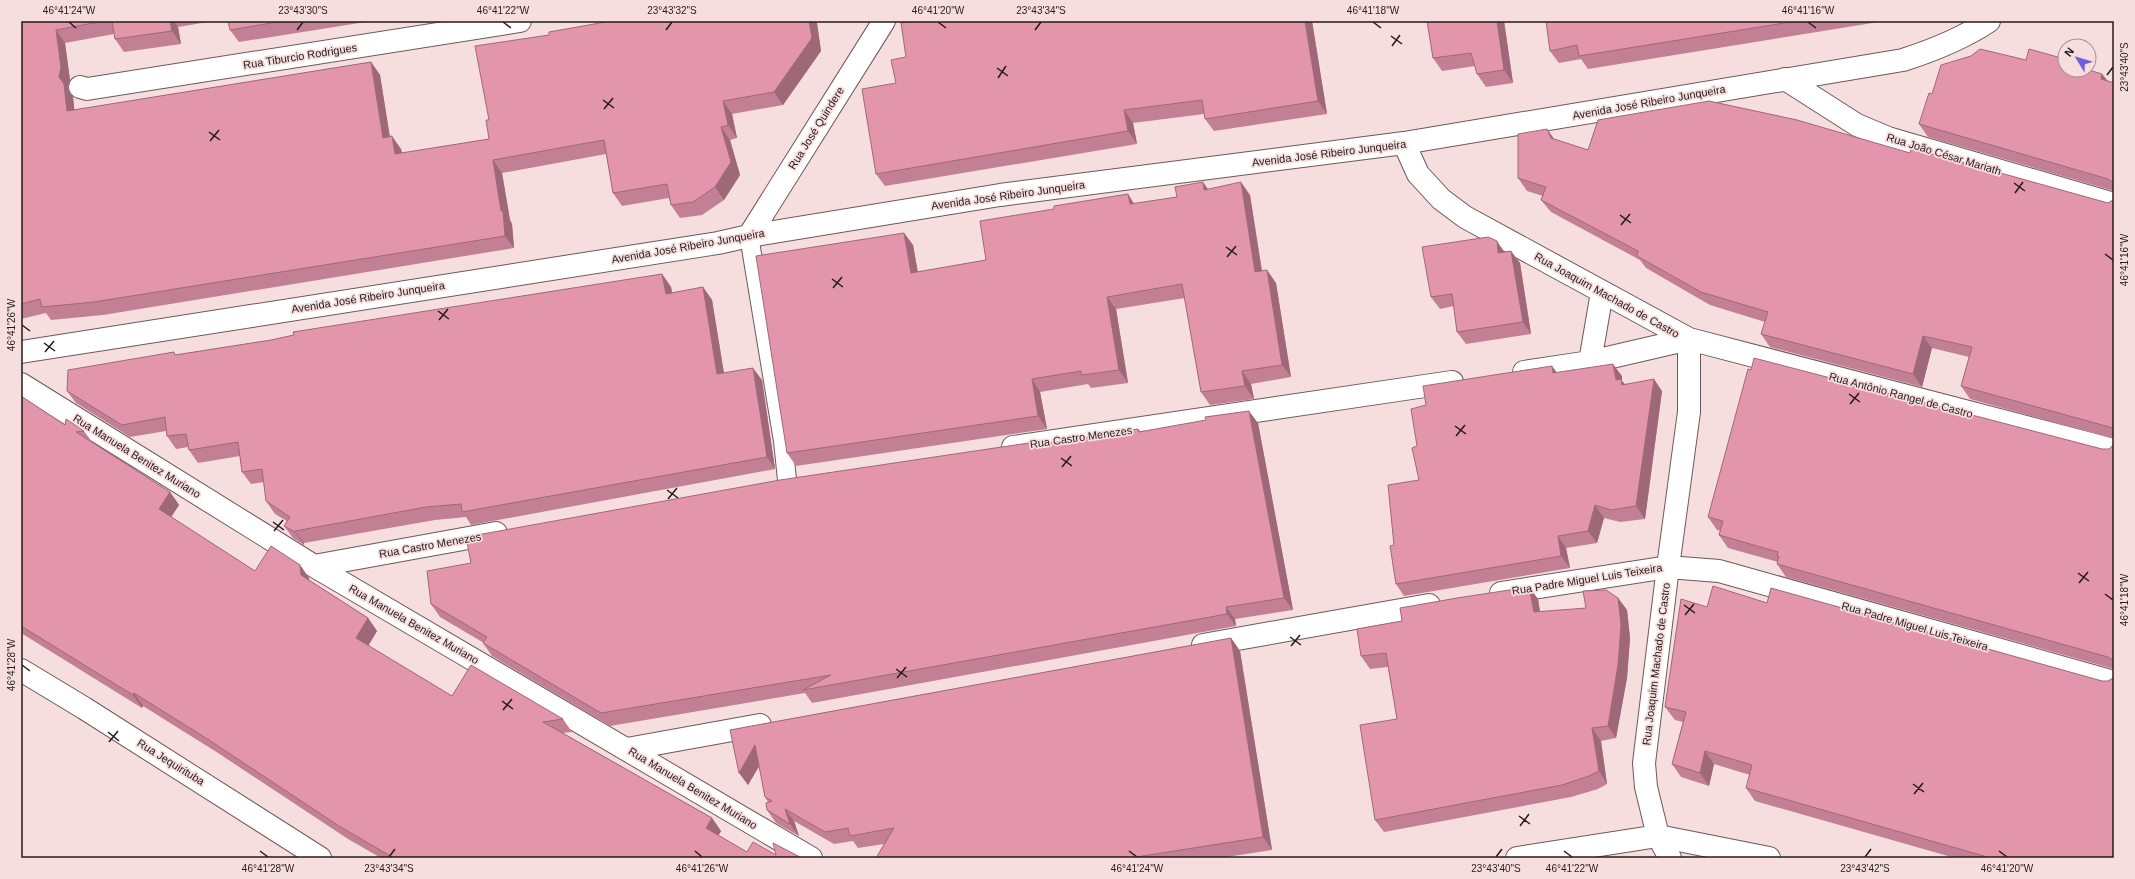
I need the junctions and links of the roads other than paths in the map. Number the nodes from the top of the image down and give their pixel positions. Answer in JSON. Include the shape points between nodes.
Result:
{"nodes":[{"id":1,"x":520,"y":21,"type":"edge"},
{"id":2,"x":884,"y":21,"type":"edge"},
{"id":3,"x":1989,"y":21,"type":"edge"},
{"id":4,"x":1785,"y":79,"type":"junction"},
{"id":5,"x":80,"y":87,"type":"dead end"},
{"id":6,"x":1404,"y":143,"type":"junction"},
{"id":7,"x":2114,"y":204,"type":"edge"},
{"id":8,"x":749,"y":236,"type":"junction"},
{"id":9,"x":1602,"y":292,"type":"junction"},
{"id":10,"x":1689,"y":339,"type":"junction"},
{"id":11,"x":21,"y":352,"type":"edge"},
{"id":12,"x":1590,"y":362,"type":"junction"},
{"id":13,"x":1503,"y":375,"type":"edge"},
{"id":14,"x":1472,"y":380,"type":"edge"},
{"id":15,"x":21,"y":384,"type":"edge"},
{"id":16,"x":992,"y":450,"type":"edge"},
{"id":17,"x":2114,"y":450,"type":"edge"},
{"id":18,"x":795,"y":479,"type":"joint"},
{"id":19,"x":764,"y":484,"type":"edge"},
{"id":20,"x":516,"y":530,"type":"edge"},
{"id":21,"x":314,"y":566,"type":"junction"},
{"id":22,"x":1668,"y":567,"type":"junction"},
{"id":23,"x":1479,"y":596,"type":"edge"},
{"id":24,"x":1448,"y":601,"type":"edge"},
{"id":25,"x":1182,"y":649,"type":"edge"},
{"id":26,"x":21,"y":670,"type":"edge"},
{"id":27,"x":2114,"y":682,"type":"edge"},
{"id":28,"x":784,"y":721,"type":"edge"},
{"id":29,"x":627,"y":749,"type":"junction"},
{"id":30,"x":1658,"y":836,"type":"junction"},
{"id":31,"x":320,"y":858,"type":"edge"},
{"id":32,"x":811,"y":858,"type":"edge"},
{"id":33,"x":1517,"y":858,"type":"edge"},
{"id":34,"x":1670,"y":858,"type":"edge"},
{"id":35,"x":1770,"y":858,"type":"edge"}],
"edges":[{"from":1,"to":5,"type":"street","name":"Rua Tiburcio Rodrigues","via":[[87,89]]},
{"from":2,"to":8,"type":"street","name":"Rua José Quindere"},
{"from":3,"to":4,"type":"street","name":"Avenida José Ribeiro Junqueira","via":[[1970,34],[1935,50],[1903,60]]},
{"from":4,"to":6,"type":"street","name":"Avenida José Ribeiro Junqueira"},
{"from":4,"to":7,"type":"street","name":"Rua João César Mariath","via":[[1845,118],[1888,138]]},
{"from":6,"to":8,"type":"street","name":"Avenida José Ribeiro Junqueira","via":[[1000,194]]},
{"from":6,"to":9,"type":"street","name":"Rua Joaquim Machado de Castro","via":[[1418,174],[1441,199],[1465,217]]},
{"from":8,"to":11,"type":"street","name":"Avenida José Ribeiro Junqueira"},
{"from":8,"to":18,"type":"lane","via":[[783,441]]},
{"from":9,"to":10,"type":"street","name":"Rua Joaquim Machado de Castro"},
{"from":9,"to":12,"type":"street"},
{"from":10,"to":12,"type":"street"},
{"from":10,"to":17,"type":"street","name":"Rua Antônio Rangel de Castro"},
{"from":10,"to":22,"type":"street","name":"Rua Joaquim Machado de Castro","via":[[1689,412]]},
{"from":12,"to":13,"type":"street"},
{"from":14,"to":16,"type":"street","name":"Rua Castro Menezes"},
{"from":15,"to":21,"type":"street","name":"Rua Manuela Benitez Muriano"},
{"from":18,"to":19,"type":"street"},
{"from":20,"to":21,"type":"street","name":"Rua Castro Menezes"},
{"from":21,"to":29,"type":"street","name":"Rua Manuela Benitez Muriano"},
{"from":22,"to":23,"type":"street","name":"Rua Padre Miguel Luis Teixeira"},
{"from":22,"to":27,"type":"street","name":"Rua Padre Miguel Luis Teixeira","via":[[1719,571]]},
{"from":22,"to":30,"type":"street","name":"Rua Joaquim Machado de Castro","via":[[1644,763],[1646,787]]},
{"from":24,"to":25,"type":"street"},
{"from":26,"to":31,"type":"street","name":"Rua Jequirituba"},
{"from":28,"to":29,"type":"street"},
{"from":29,"to":32,"type":"street","name":"Rua Manuela Benitez Muriano"},
{"from":30,"to":33,"type":"street"},
{"from":30,"to":34,"type":"street","name":"Rua Joaquim Machado de Castro"},
{"from":30,"to":35,"type":"street"}]}
